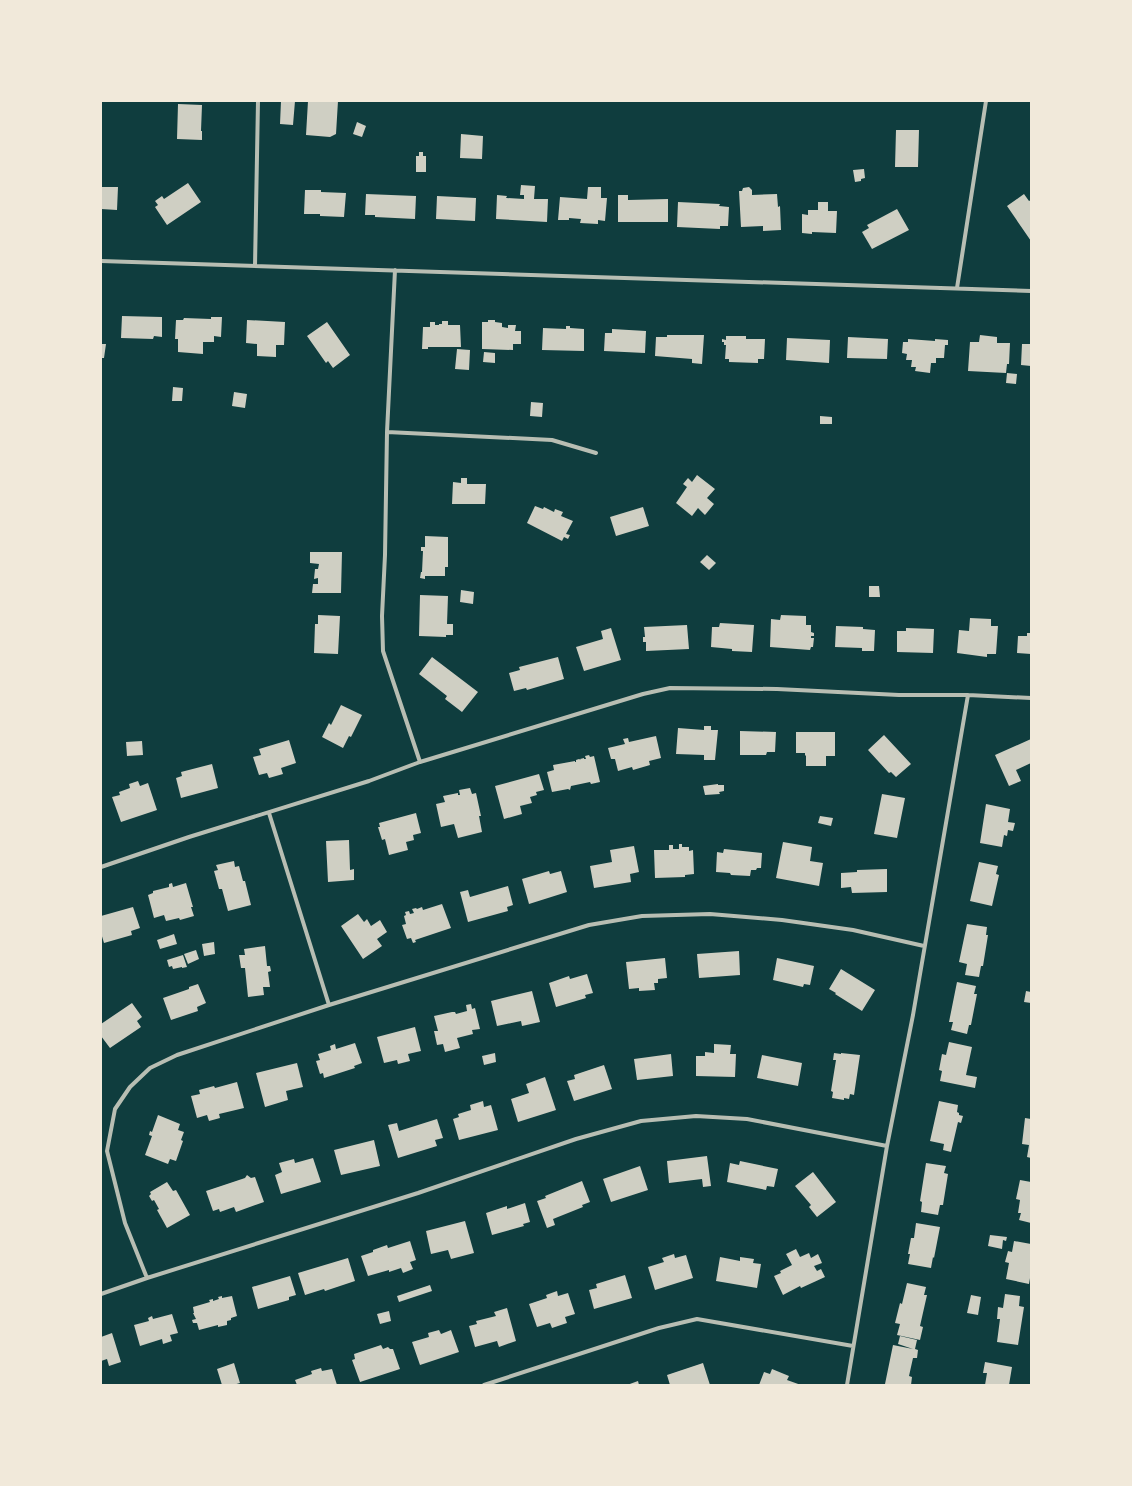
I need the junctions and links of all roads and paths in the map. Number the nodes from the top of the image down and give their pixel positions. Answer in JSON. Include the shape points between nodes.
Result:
{"nodes":[{"id":1,"x":258,"y":101,"type":"edge"},
{"id":2,"x":986,"y":101,"type":"edge"},
{"id":3,"x":101,"y":261,"type":"edge"},
{"id":4,"x":255,"y":266,"type":"junction"},
{"id":5,"x":395,"y":270,"type":"junction"},
{"id":6,"x":957,"y":288,"type":"junction"},
{"id":7,"x":1031,"y":291,"type":"edge"},
{"id":8,"x":387,"y":432,"type":"junction"},
{"id":9,"x":596,"y":453,"type":"dead end"},
{"id":10,"x":968,"y":695,"type":"junction"},
{"id":11,"x":1031,"y":698,"type":"edge"},
{"id":12,"x":420,"y":762,"type":"junction"},
{"id":13,"x":269,"y":813,"type":"junction"},
{"id":14,"x":101,"y":867,"type":"edge"},
{"id":15,"x":924,"y":946,"type":"junction"},
{"id":16,"x":329,"y":1005,"type":"junction"},
{"id":17,"x":887,"y":1146,"type":"junction"},
{"id":18,"x":147,"y":1278,"type":"junction"},
{"id":19,"x":101,"y":1294,"type":"edge"},
{"id":20,"x":853,"y":1346,"type":"junction"},
{"id":21,"x":484,"y":1385,"type":"edge"},
{"id":22,"x":846,"y":1385,"type":"edge"}],
"edges":[{"from":1,"to":4,"type":"street"},
{"from":2,"to":6,"type":"street"},
{"from":3,"to":4,"type":"street"},
{"from":4,"to":5,"type":"street"},
{"from":5,"to":6,"type":"street"},
{"from":5,"to":8,"type":"street"},
{"from":6,"to":7,"type":"street"},
{"from":8,"to":9,"type":"street","via":[[552,440]]},
{"from":8,"to":12,"type":"street","via":[[383,651]]},
{"from":10,"to":11,"type":"street"},
{"from":10,"to":12,"type":"street","via":[[670,688]]},
{"from":10,"to":15,"type":"street"},
{"from":12,"to":13,"type":"street"},
{"from":13,"to":14,"type":"street"},
{"from":13,"to":16,"type":"street"},
{"from":15,"to":16,"type":"street","via":[[853,930],[782,920],[710,914],[642,916],[589,925]]},
{"from":15,"to":17,"type":"street"},
{"from":16,"to":18,"type":"street","via":[[177,1055],[150,1068],[130,1087],[115,1109],[107,1150],[125,1223]]},
{"from":17,"to":18,"type":"street","via":[[747,1119],[696,1116],[640,1122],[576,1139],[418,1193]]},
{"from":17,"to":20,"type":"street"},
{"from":18,"to":19,"type":"street"},
{"from":20,"to":21,"type":"street","via":[[697,1319],[659,1328]]},
{"from":20,"to":22,"type":"street"}]}
